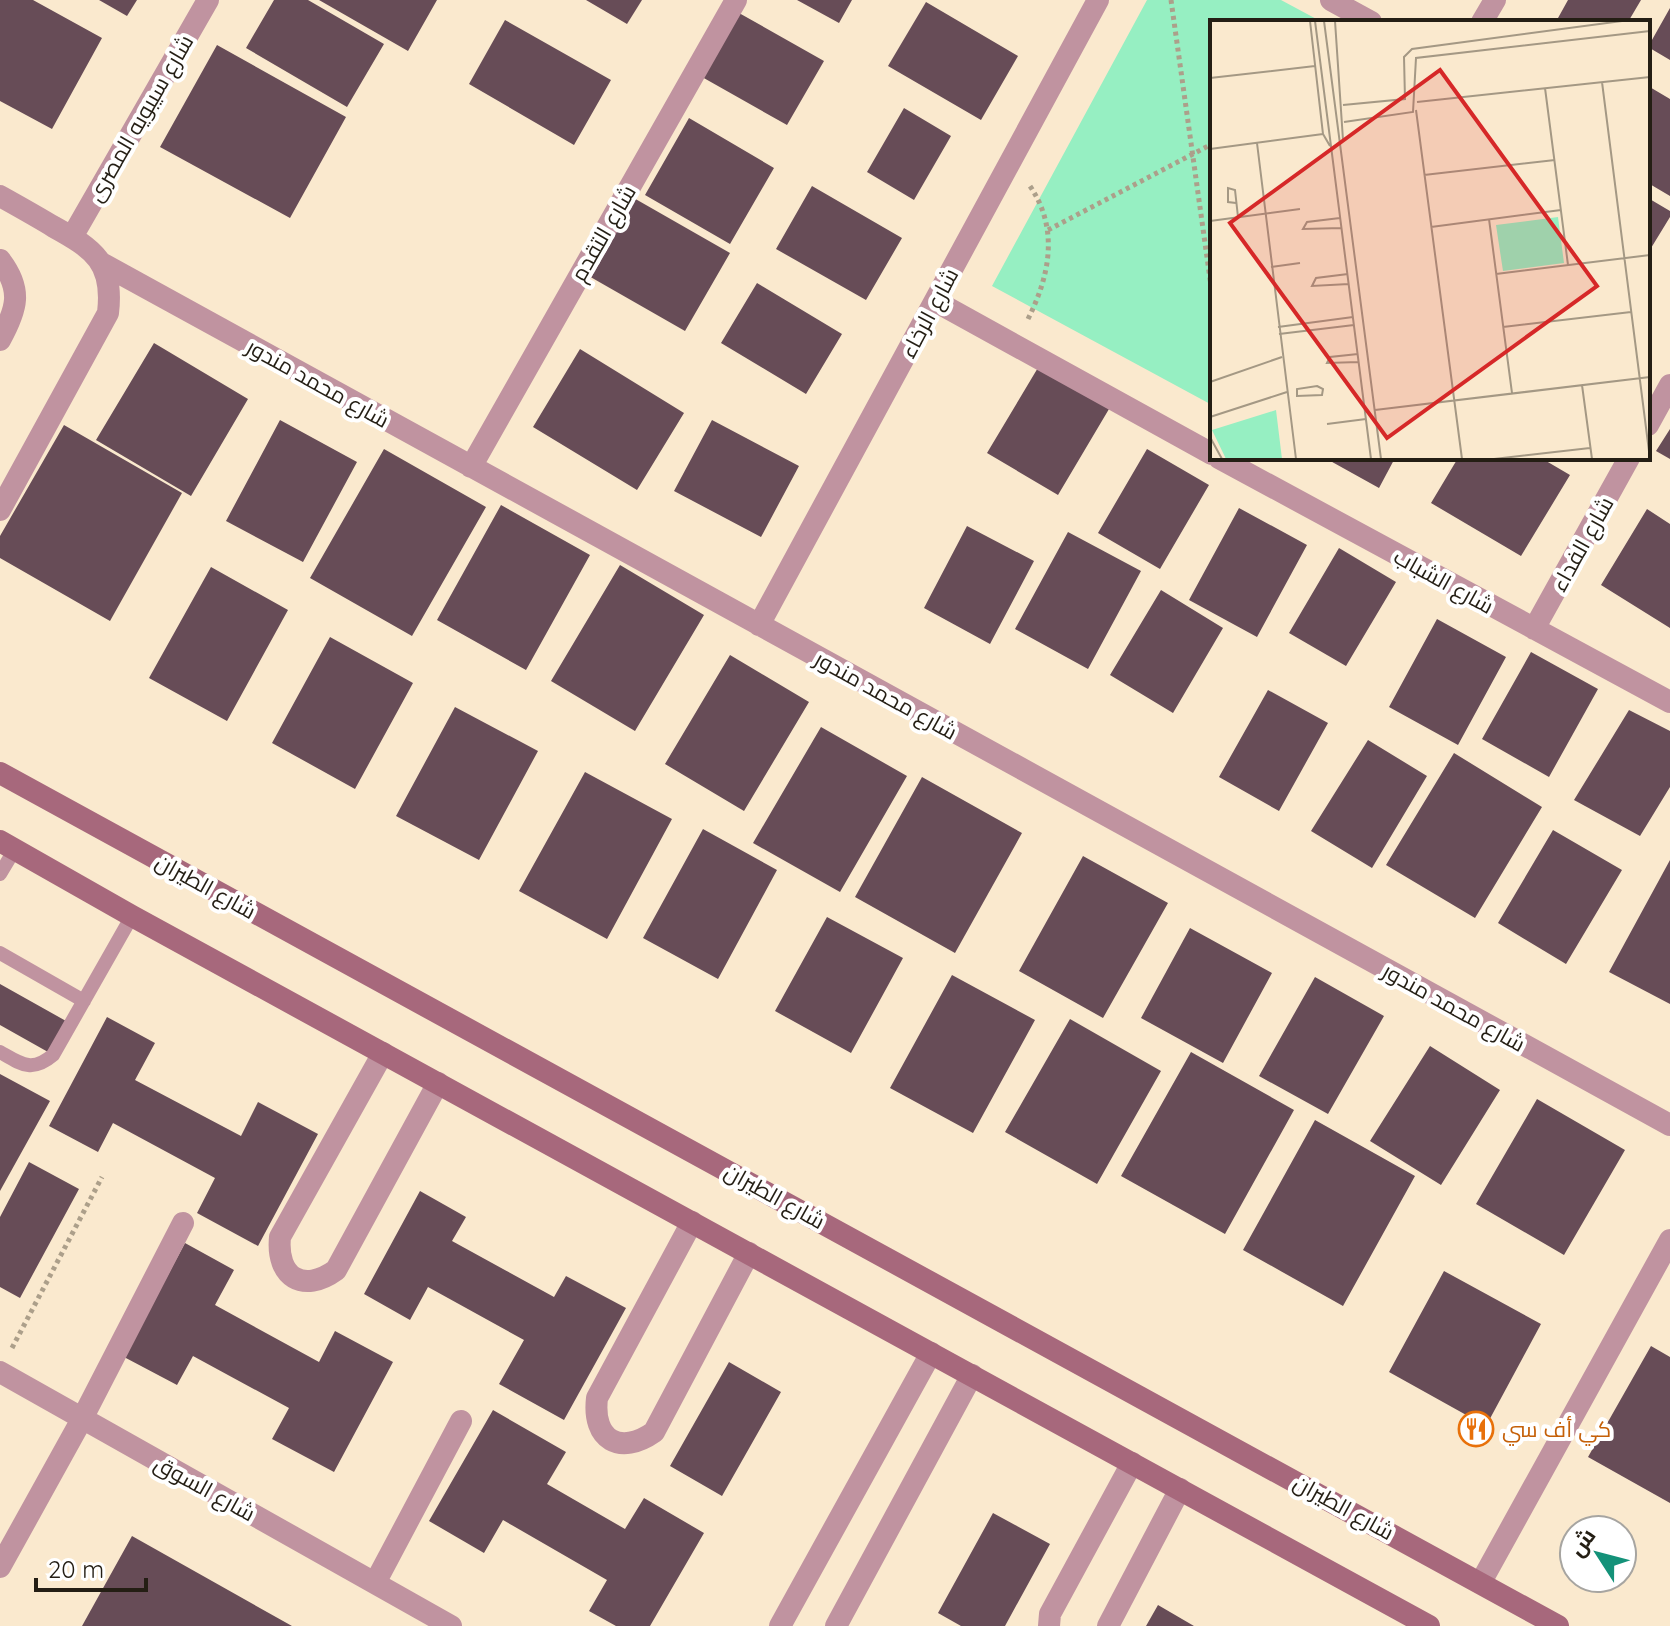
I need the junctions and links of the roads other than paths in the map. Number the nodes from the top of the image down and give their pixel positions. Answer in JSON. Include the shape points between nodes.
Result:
{"nodes":[{"id":1,"x":208,"y":0,"type":"edge"},
{"id":2,"x":736,"y":0,"type":"edge"},
{"id":3,"x":1098,"y":0,"type":"edge"},
{"id":4,"x":1331,"y":0,"type":"edge"},
{"id":5,"x":1495,"y":0,"type":"edge"},
{"id":6,"x":1367,"y":20,"type":"edge"},
{"id":7,"x":1483,"y":20,"type":"edge"},
{"id":8,"x":0,"y":196,"type":"edge"},
{"id":9,"x":72,"y":237,"type":"junction"},
{"id":10,"x":0,"y":260,"type":"edge"},
{"id":11,"x":103,"y":264,"type":"junction"},
{"id":12,"x":935,"y":301,"type":"junction"},
{"id":13,"x":0,"y":340,"type":"edge"},
{"id":14,"x":1670,"y":385,"type":"edge"},
{"id":15,"x":1650,"y":421,"type":"edge"},
{"id":16,"x":1210,"y":453,"type":"edge"},
{"id":17,"x":1628,"y":460,"type":"edge"},
{"id":18,"x":1232,"y":461,"type":"edge"},
{"id":19,"x":471,"y":467,"type":"junction"},
{"id":20,"x":0,"y":510,"type":"edge"},
{"id":21,"x":759,"y":625,"type":"junction"},
{"id":22,"x":1534,"y":629,"type":"junction"},
{"id":23,"x":1670,"y":702,"type":"edge"},
{"id":24,"x":0,"y":757,"type":"edge"},
{"id":25,"x":10,"y":779,"type":"edge"},
{"id":26,"x":7,"y":845,"type":"edge"},
{"id":27,"x":0,"y":874,"type":"edge"},
{"id":28,"x":132,"y":916,"type":"junction"},
{"id":29,"x":0,"y":953,"type":"edge"},
{"id":30,"x":84,"y":1001,"type":"junction"},
{"id":31,"x":0,"y":1052,"type":"edge"},
{"id":32,"x":383,"y":1053,"type":"junction"},
{"id":33,"x":438,"y":1083,"type":"junction"},
{"id":34,"x":1670,"y":1125,"type":"edge"},
{"id":35,"x":692,"y":1222,"type":"junction"},
{"id":36,"x":183,"y":1223,"type":"dead end"},
{"id":37,"x":1670,"y":1240,"type":"edge"},
{"id":38,"x":749,"y":1253,"type":"junction"},
{"id":39,"x":931,"y":1353,"type":"junction"},
{"id":40,"x":4,"y":1364,"type":"edge"},
{"id":41,"x":972,"y":1375,"type":"junction"},
{"id":42,"x":82,"y":1419,"type":"junction"},
{"id":43,"x":461,"y":1421,"type":"dead end"},
{"id":44,"x":1132,"y":1463,"type":"junction"},
{"id":45,"x":1180,"y":1489,"type":"junction"},
{"id":46,"x":0,"y":1567,"type":"edge"},
{"id":47,"x":1481,"y":1582,"type":"junction"},
{"id":48,"x":375,"y":1583,"type":"junction"},
{"id":49,"x":451,"y":1626,"type":"edge"},
{"id":50,"x":780,"y":1626,"type":"edge"},
{"id":51,"x":836,"y":1626,"type":"edge"},
{"id":52,"x":1049,"y":1626,"type":"edge"},
{"id":53,"x":1108,"y":1626,"type":"edge"},
{"id":54,"x":1429,"y":1626,"type":"edge"},
{"id":55,"x":1558,"y":1626,"type":"edge"}],
"edges":[{"from":1,"to":9,"type":"street","name":"شارع سيبويه المصرى"},
{"from":2,"to":19,"type":"street","name":"شارع التقدم"},
{"from":3,"to":12,"type":"street","name":"شارع الرخاء"},
{"from":4,"to":6,"type":"street"},
{"from":5,"to":7,"type":"street"},
{"from":8,"to":9,"type":"street","name":"شارع محمد مندور"},
{"from":9,"to":11,"type":"street","name":"شارع محمد مندور"},
{"from":10,"to":13,"type":"street","via":[[16,288],[15,307]]},
{"from":11,"to":19,"type":"street","name":"شارع محمد مندور"},
{"from":11,"to":20,"type":"street","via":[[108,313]]},
{"from":12,"to":16,"type":"street"},
{"from":12,"to":21,"type":"street","name":"شارع الرخاء"},
{"from":14,"to":15,"type":"street"},
{"from":17,"to":22,"type":"street","name":"شارع الفداء"},
{"from":18,"to":22,"type":"street","name":"شارع الشباب"},
{"from":19,"to":21,"type":"street","name":"شارع محمد مندور"},
{"from":21,"to":34,"type":"street","name":"شارع محمد مندور"},
{"from":22,"to":23,"type":"street","name":"شارع الشباب"},
{"from":24,"to":25,"type":"main road","name":"شارع الطيران"},
{"from":25,"to":47,"type":"main road","name":"شارع الطيران"},
{"from":26,"to":27,"type":"lane"},
{"from":26,"to":28,"type":"main road"},
{"from":28,"to":30,"type":"lane"},
{"from":28,"to":32,"type":"main road"},
{"from":29,"to":30,"type":"lane"},
{"from":30,"to":31,"type":"lane","via":[[53,1055],[42,1064],[29,1066]]},
{"from":32,"to":33,"type":"main road"},
{"from":32,"to":33,"type":"street","via":[[280,1237],[278,1255],[287,1272],[303,1281],[321,1281],[336,1270]]},
{"from":33,"to":35,"type":"main road"},
{"from":35,"to":38,"type":"main road"},
{"from":35,"to":38,"type":"street","via":[[597,1398],[594,1417],[603,1434],[619,1444],[639,1443],[654,1432]]},
{"from":36,"to":42,"type":"street"},
{"from":37,"to":47,"type":"street"},
{"from":38,"to":39,"type":"main road"},
{"from":39,"to":41,"type":"main road"},
{"from":39,"to":50,"type":"street"},
{"from":40,"to":42,"type":"street","name":"شارع السوق"},
{"from":41,"to":44,"type":"main road"},
{"from":41,"to":51,"type":"street"},
{"from":42,"to":46,"type":"street"},
{"from":42,"to":48,"type":"street","name":"شارع السوق"},
{"from":43,"to":48,"type":"street"},
{"from":44,"to":45,"type":"main road"},
{"from":44,"to":52,"type":"street","via":[[1050,1614]]},
{"from":45,"to":53,"type":"street"},
{"from":45,"to":54,"type":"main road"},
{"from":47,"to":55,"type":"main road","name":"شارع الطيران"},
{"from":48,"to":49,"type":"street","name":"شارع السوق"}]}
